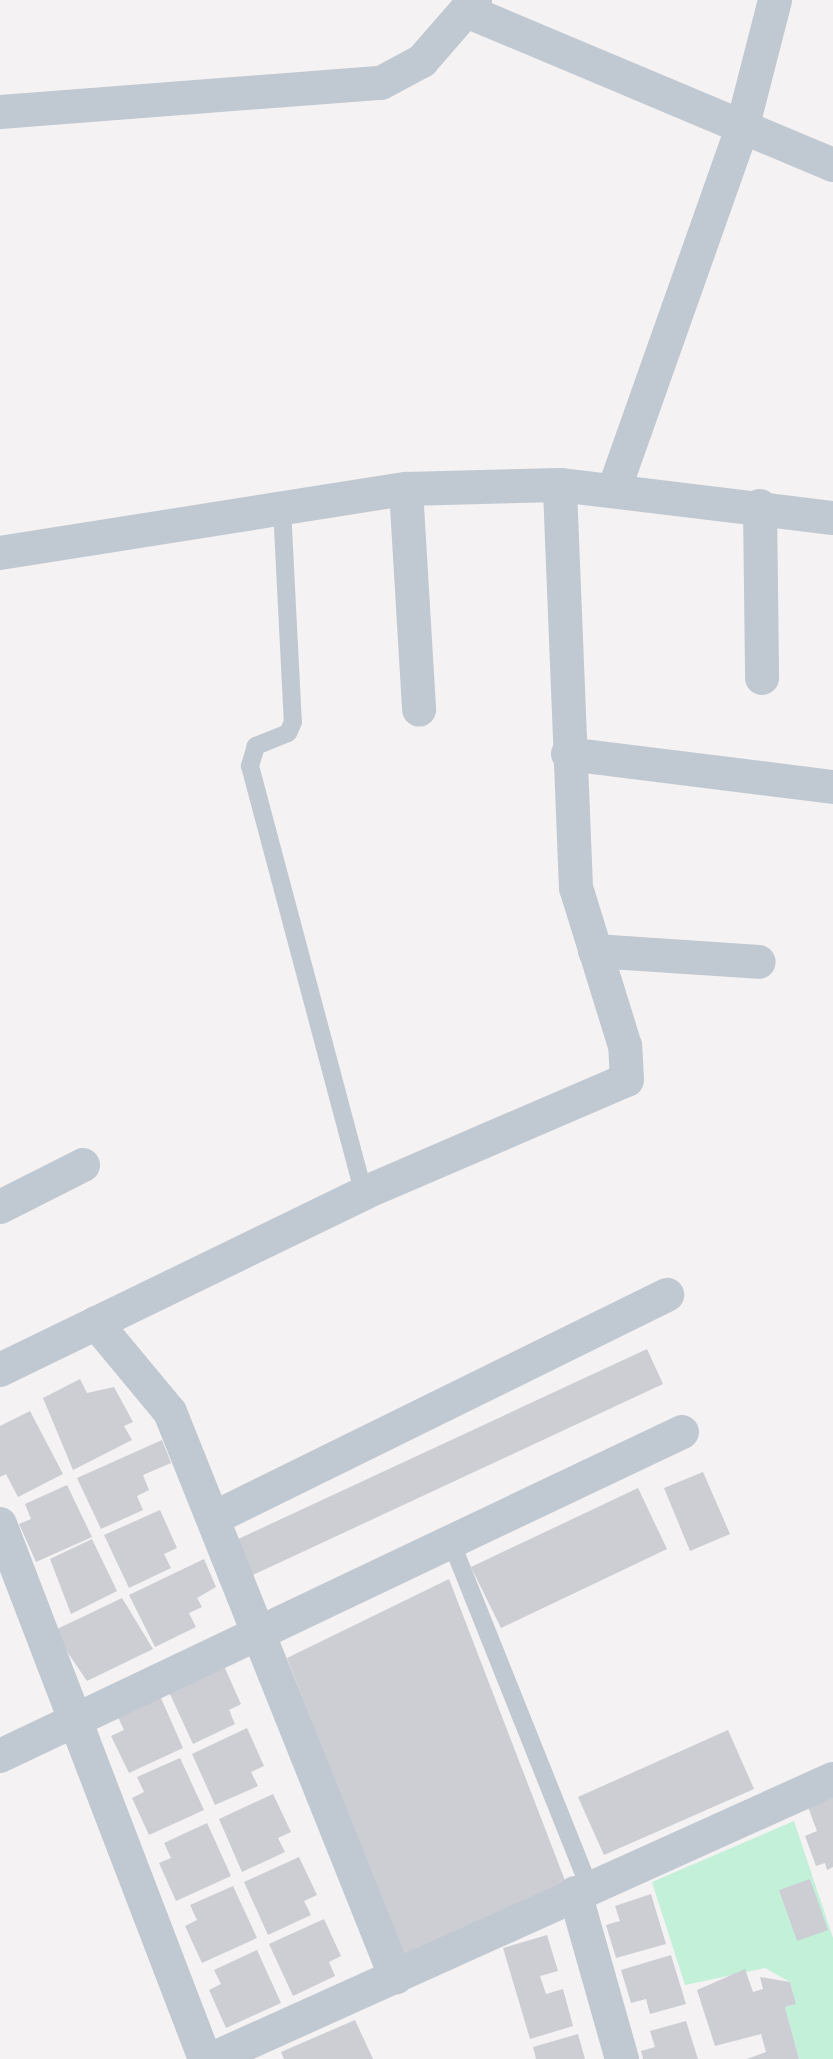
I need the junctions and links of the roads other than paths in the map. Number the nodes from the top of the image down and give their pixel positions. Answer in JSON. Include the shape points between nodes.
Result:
{"nodes":[{"id":1,"x":775,"y":0,"type":"edge"},
{"id":2,"x":472,"y":6,"type":"edge"},
{"id":3,"x":0,"y":112,"type":"edge"},
{"id":4,"x":743,"y":125,"type":"junction"},
{"id":5,"x":833,"y":165,"type":"edge"},
{"id":6,"x":560,"y":485,"type":"junction"},
{"id":7,"x":406,"y":489,"type":"junction"},
{"id":8,"x":614,"y":490,"type":"junction"},
{"id":9,"x":760,"y":506,"type":"junction"},
{"id":10,"x":282,"y":508,"type":"junction"},
{"id":11,"x":833,"y":518,"type":"edge"},
{"id":12,"x":0,"y":553,"type":"edge"},
{"id":13,"x":762,"y":678,"type":"dead end"},
{"id":14,"x":419,"y":710,"type":"dead end"},
{"id":15,"x":568,"y":754,"type":"junction"},
{"id":16,"x":833,"y":787,"type":"edge"},
{"id":17,"x":595,"y":951,"type":"junction"},
{"id":18,"x":759,"y":962,"type":"dead end"},
{"id":19,"x":83,"y":1165,"type":"dead end"},
{"id":20,"x":364,"y":1193,"type":"junction"},
{"id":21,"x":0,"y":1207,"type":"edge"},
{"id":22,"x":667,"y":1295,"type":"dead end"},
{"id":23,"x":96,"y":1323,"type":"junction"},
{"id":24,"x":0,"y":1370,"type":"edge"},
{"id":25,"x":682,"y":1432,"type":"dead end"},
{"id":26,"x":216,"y":1517,"type":"junction"},
{"id":27,"x":0,"y":1524,"type":"edge"},
{"id":28,"x":452,"y":1544,"type":"junction"},
{"id":29,"x":263,"y":1635,"type":"junction"},
{"id":30,"x":80,"y":1721,"type":"junction"},
{"id":31,"x":0,"y":1756,"type":"edge"},
{"id":32,"x":833,"y":1779,"type":"edge"},
{"id":33,"x":582,"y":1890,"type":"junction"},
{"id":34,"x":396,"y":1978,"type":"junction"},
{"id":35,"x":205,"y":2059,"type":"edge"},
{"id":36,"x":212,"y":2059,"type":"edge"},
{"id":37,"x":622,"y":2059,"type":"edge"}],
"edges":[{"from":1,"to":4,"type":"street"},
{"from":2,"to":3,"type":"street","via":[[422,61],[381,83]]},
{"from":2,"to":4,"type":"street"},
{"from":4,"to":5,"type":"street"},
{"from":4,"to":8,"type":"street"},
{"from":6,"to":7,"type":"street"},
{"from":6,"to":8,"type":"street"},
{"from":6,"to":15,"type":"street"},
{"from":7,"to":10,"type":"street"},
{"from":7,"to":14,"type":"street"},
{"from":8,"to":9,"type":"street"},
{"from":9,"to":11,"type":"street"},
{"from":9,"to":13,"type":"street"},
{"from":10,"to":12,"type":"street"},
{"from":10,"to":20,"type":"lane","via":[[293,722],[288,733],[256,746],[250,766]]},
{"from":15,"to":16,"type":"street"},
{"from":15,"to":17,"type":"street","via":[[576,888]]},
{"from":17,"to":18,"type":"street"},
{"from":17,"to":20,"type":"street","via":[[625,1046],[627,1080]]},
{"from":19,"to":21,"type":"street"},
{"from":20,"to":23,"type":"street"},
{"from":22,"to":26,"type":"street"},
{"from":23,"to":24,"type":"street"},
{"from":23,"to":26,"type":"street","via":[[170,1412]]},
{"from":25,"to":28,"type":"street"},
{"from":26,"to":29,"type":"street"},
{"from":27,"to":30,"type":"street"},
{"from":28,"to":29,"type":"street"},
{"from":28,"to":33,"type":"lane"},
{"from":29,"to":30,"type":"street"},
{"from":29,"to":34,"type":"street"},
{"from":30,"to":31,"type":"street"},
{"from":30,"to":35,"type":"street"},
{"from":32,"to":33,"type":"street"},
{"from":33,"to":34,"type":"street"},
{"from":33,"to":37,"type":"street"},
{"from":34,"to":36,"type":"street"}]}
